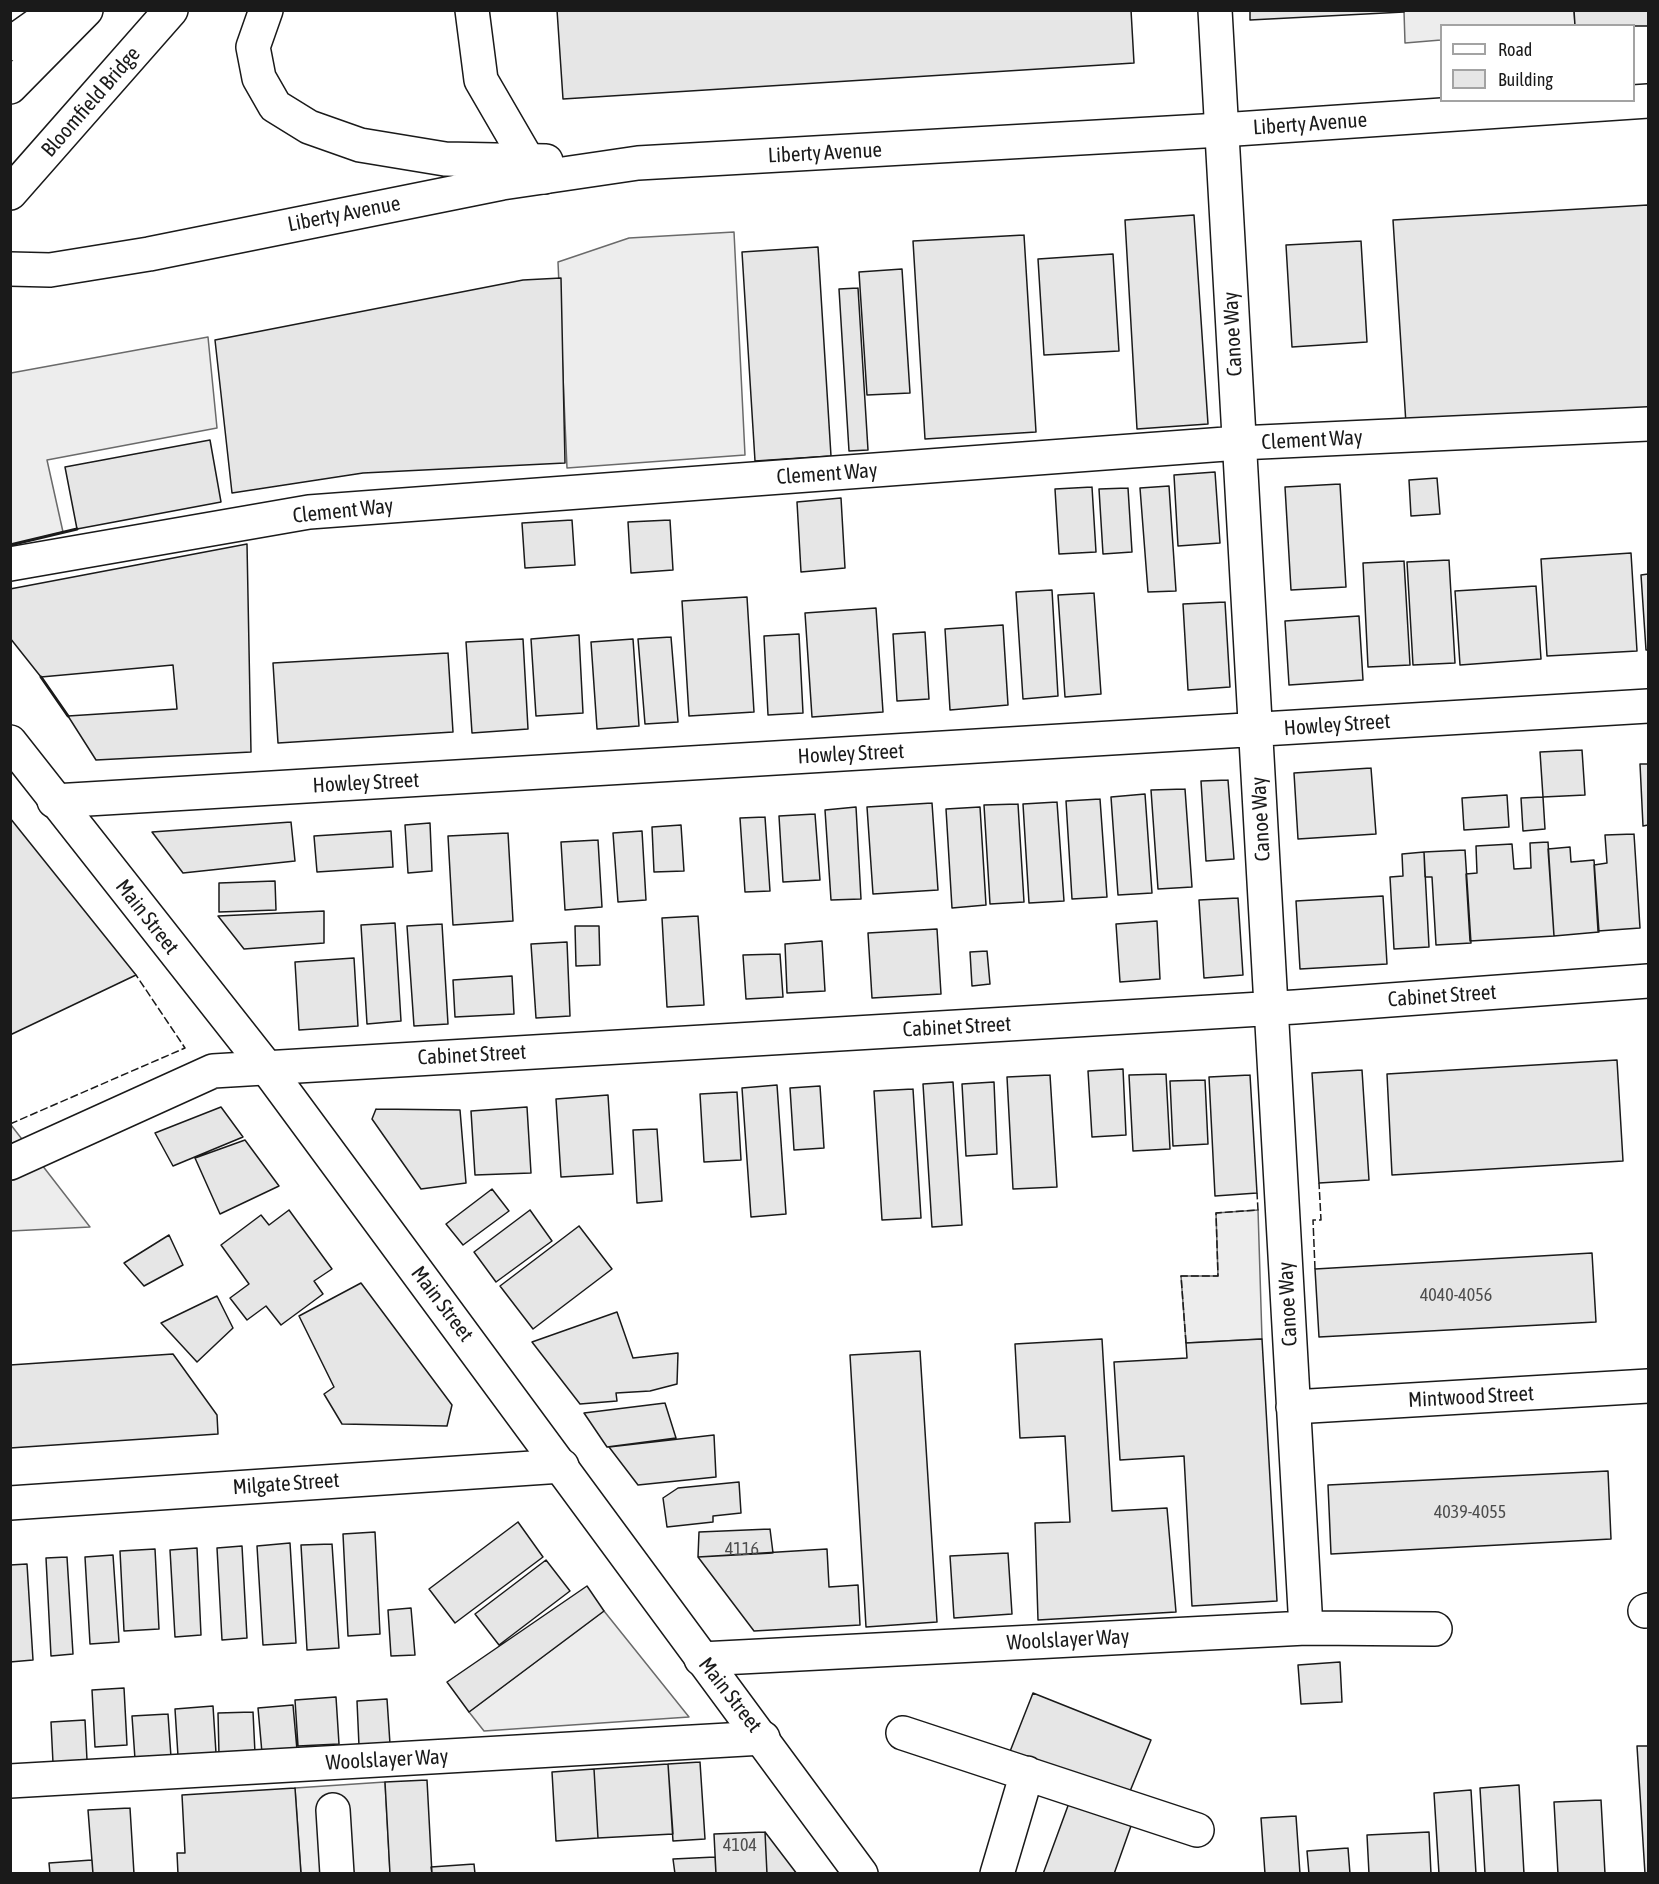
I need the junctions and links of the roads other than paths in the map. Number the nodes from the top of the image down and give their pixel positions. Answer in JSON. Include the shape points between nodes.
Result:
{"nodes":[{"id":1,"x":58,"y":10,"type":"edge"},
{"id":2,"x":86,"y":10,"type":"edge"},
{"id":3,"x":171,"y":10,"type":"edge"},
{"id":4,"x":266,"y":10,"type":"edge"},
{"id":5,"x":472,"y":10,"type":"edge"},
{"id":6,"x":1215,"y":10,"type":"edge"},
{"id":7,"x":10,"y":44,"type":"edge"},
{"id":8,"x":10,"y":87,"type":"edge"},
{"id":9,"x":1633,"y":102,"type":"edge"},
{"id":10,"x":1221,"y":130,"type":"junction"},
{"id":11,"x":536,"y":169,"type":"junction"},
{"id":12,"x":10,"y":193,"type":"edge"},
{"id":13,"x":10,"y":269,"type":"edge"},
{"id":14,"x":1648,"y":424,"type":"edge"},
{"id":15,"x":1239,"y":443,"type":"junction"},
{"id":16,"x":10,"y":564,"type":"edge"},
{"id":17,"x":1648,"y":706,"type":"edge"},
{"id":18,"x":1256,"y":730,"type":"junction"},
{"id":19,"x":10,"y":742,"type":"edge"},
{"id":20,"x":54,"y":801,"type":"junction"},
{"id":21,"x":1648,"y":981,"type":"edge"},
{"id":22,"x":1271,"y":1008,"type":"junction"},
{"id":23,"x":266,"y":1067,"type":"junction"},
{"id":24,"x":10,"y":1163,"type":"edge"},
{"id":25,"x":1648,"y":1386,"type":"edge"},
{"id":26,"x":1293,"y":1407,"type":"junction"},
{"id":27,"x":562,"y":1466,"type":"junction"},
{"id":28,"x":10,"y":1503,"type":"edge"},
{"id":29,"x":1306,"y":1628,"type":"junction"},
{"id":30,"x":1435,"y":1629,"type":"dead end"},
{"id":31,"x":701,"y":1659,"type":"junction"},
{"id":32,"x":903,"y":1733,"type":"dead end"},
{"id":33,"x":763,"y":1738,"type":"junction"},
{"id":34,"x":1027,"y":1773,"type":"junction"},
{"id":35,"x":10,"y":1781,"type":"edge"},
{"id":36,"x":333,"y":1810,"type":"dead end"},
{"id":37,"x":1197,"y":1830,"type":"dead end"},
{"id":38,"x":337,"y":1874,"type":"edge"},
{"id":39,"x":861,"y":1874,"type":"edge"},
{"id":40,"x":997,"y":1874,"type":"edge"}],
"edges":[{"from":1,"to":7,"type":"main road"},
{"from":2,"to":8,"type":"main road"},
{"from":3,"to":12,"type":"main road","name":"Bloomfield Bridge"},
{"from":4,"to":11,"type":"main road","via":[[253,47],[259,78],[274,106],[309,127],[360,145]]},
{"from":5,"to":11,"type":"main road","via":[[481,80]]},
{"from":6,"to":10,"type":"main road","name":"Canoe Way"},
{"from":9,"to":10,"type":"main road","name":"Liberty Avenue"},
{"from":10,"to":11,"type":"main road","name":"Liberty Avenue"},
{"from":10,"to":15,"type":"main road","name":"Canoe Way"},
{"from":11,"to":13,"type":"main road","name":"Liberty Avenue","via":[[149,254],[50,270]]},
{"from":14,"to":15,"type":"main road","name":"Clement Way"},
{"from":15,"to":16,"type":"main road","name":"Clement Way","via":[[309,512]]},
{"from":15,"to":18,"type":"main road","name":"Canoe Way"},
{"from":17,"to":18,"type":"main road","name":"Howley Street"},
{"from":18,"to":20,"type":"main road","name":"Howley Street"},
{"from":18,"to":22,"type":"main road","name":"Canoe Way"},
{"from":19,"to":20,"type":"main road","name":"Main Street"},
{"from":20,"to":23,"type":"main road","name":"Main Street"},
{"from":21,"to":22,"type":"main road","name":"Cabinet Street"},
{"from":22,"to":23,"type":"main road","name":"Cabinet Street"},
{"from":22,"to":26,"type":"main road","name":"Canoe Way"},
{"from":23,"to":24,"type":"main road","name":"Cabinet Street","via":[[213,1071]]},
{"from":23,"to":27,"type":"main road","name":"Main Street"},
{"from":25,"to":26,"type":"main road","name":"Mintwood Street"},
{"from":26,"to":29,"type":"main road","name":"Canoe Way"},
{"from":27,"to":28,"type":"main road","name":"Milgate Street"},
{"from":27,"to":31,"type":"main road","name":"Main Street"},
{"from":29,"to":30,"type":"main road","name":"Woolslayer Way"},
{"from":29,"to":31,"type":"main road","name":"Woolslayer Way"},
{"from":31,"to":33,"type":"main road","name":"Main Street"},
{"from":32,"to":34,"type":"main road"},
{"from":33,"to":35,"type":"main road","name":"Woolslayer Way"},
{"from":33,"to":39,"type":"main road","name":"Main Street"},
{"from":34,"to":37,"type":"main road"},
{"from":34,"to":40,"type":"main road"},
{"from":36,"to":38,"type":"main road"}]}
